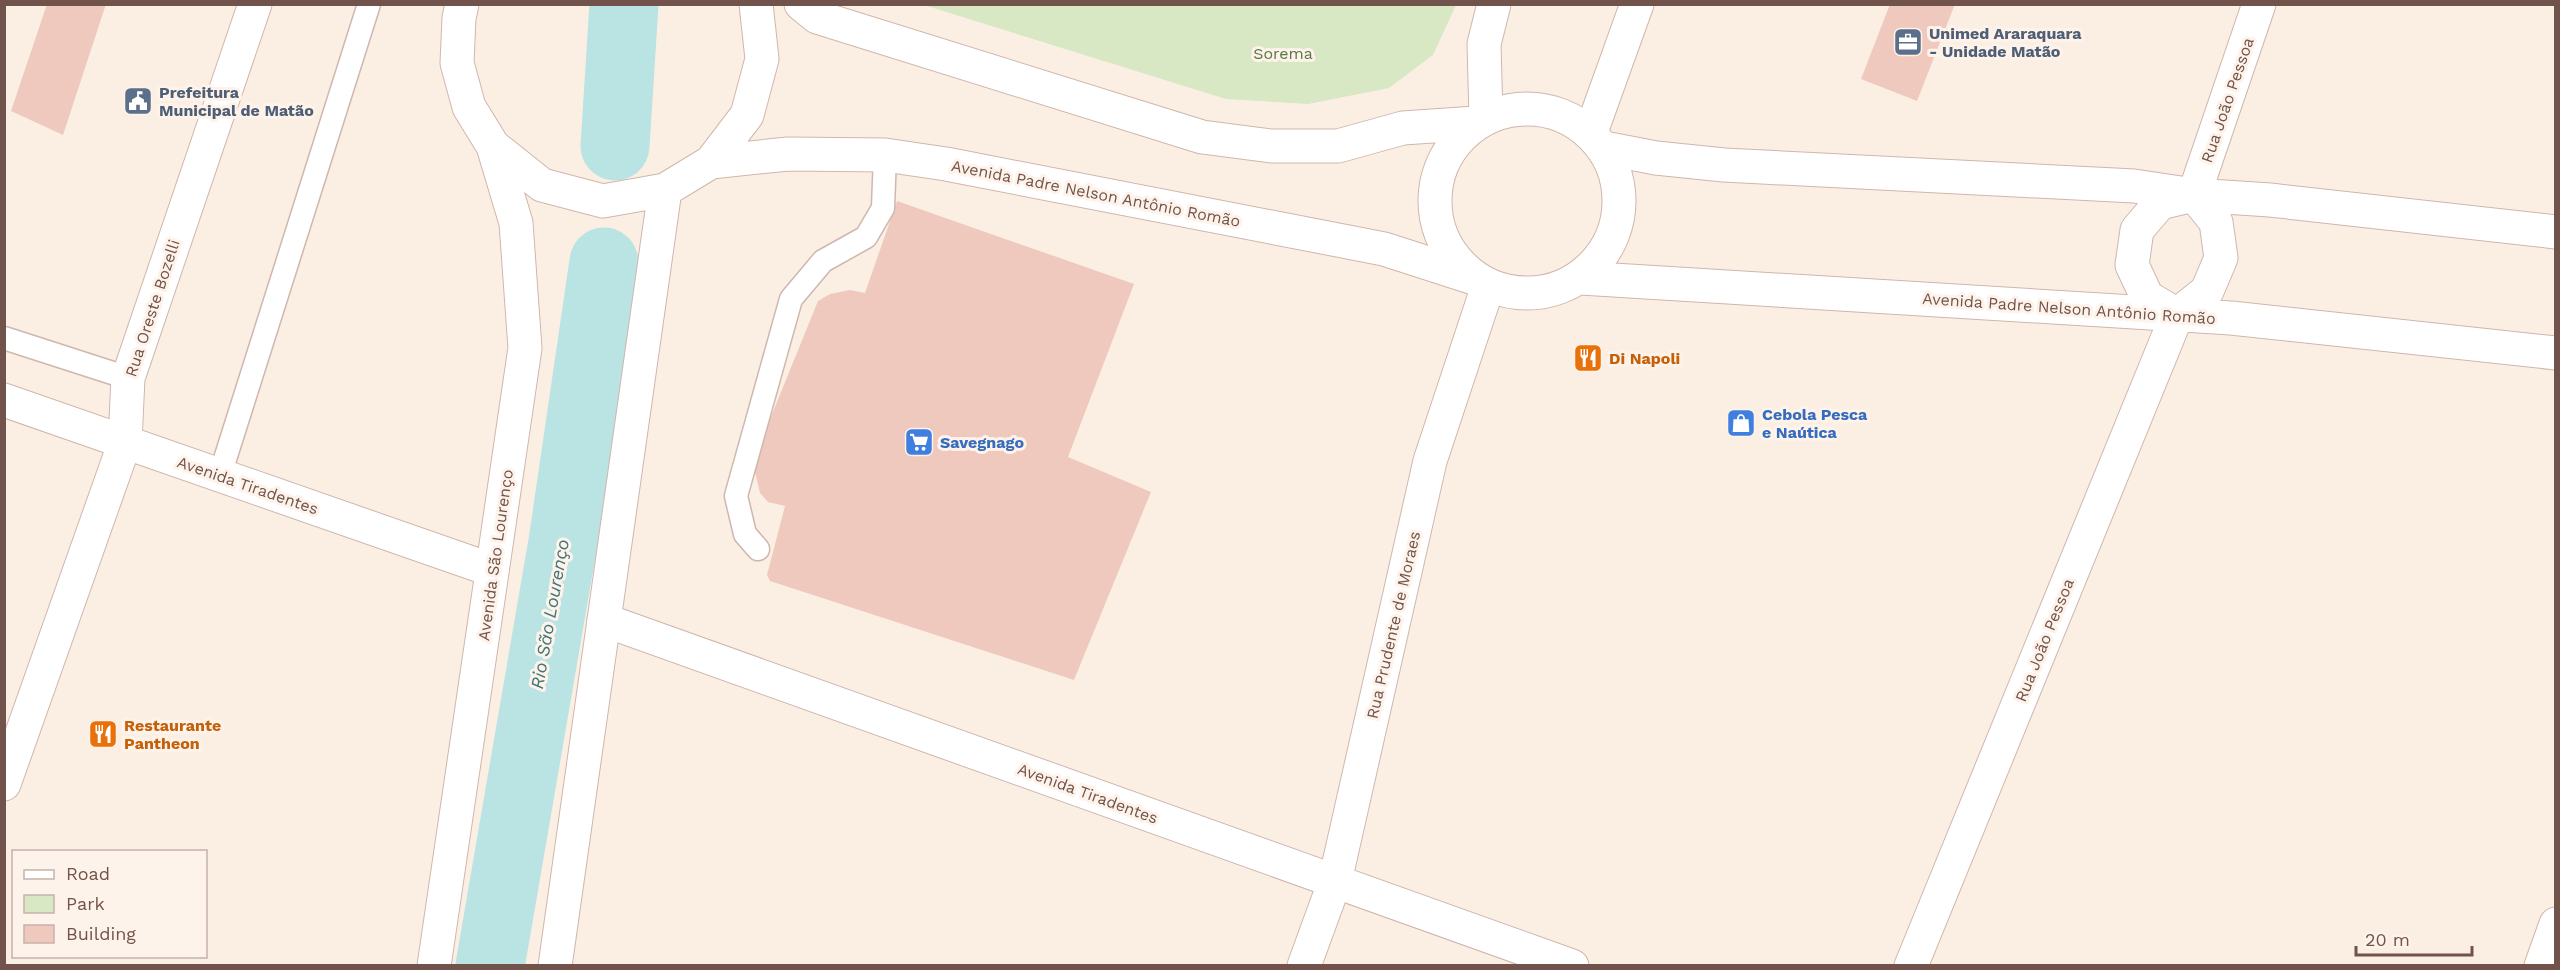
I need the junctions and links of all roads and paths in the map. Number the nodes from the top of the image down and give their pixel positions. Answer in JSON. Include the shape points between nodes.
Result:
{"nodes":[{"id":1,"x":255,"y":4,"type":"edge"},
{"id":2,"x":369,"y":4,"type":"edge"},
{"id":3,"x":462,"y":4,"type":"edge"},
{"id":4,"x":756,"y":4,"type":"edge"},
{"id":5,"x":801,"y":4,"type":"edge"},
{"id":6,"x":1494,"y":4,"type":"edge"},
{"id":7,"x":1637,"y":4,"type":"edge"},
{"id":8,"x":2259,"y":4,"type":"edge"},
{"id":9,"x":1481,"y":120,"type":"junction"},
{"id":10,"x":1597,"y":140,"type":"junction"},
{"id":11,"x":493,"y":146,"type":"junction"},
{"id":12,"x":885,"y":155,"type":"junction"},
{"id":13,"x":711,"y":162,"type":"junction"},
{"id":14,"x":664,"y":190,"type":"junction"},
{"id":15,"x":2194,"y":195,"type":"junction"},
{"id":16,"x":2556,"y":232,"type":"edge"},
{"id":17,"x":1581,"y":278,"type":"junction"},
{"id":18,"x":1481,"y":282,"type":"junction"},
{"id":19,"x":2177,"y":315,"type":"junction"},
{"id":20,"x":6,"y":342,"type":"edge"},
{"id":21,"x":2556,"y":353,"type":"edge"},
{"id":22,"x":128,"y":378,"type":"junction"},
{"id":23,"x":4,"y":400,"type":"edge"},
{"id":24,"x":125,"y":442,"type":"junction"},
{"id":25,"x":220,"y":475,"type":"junction"},
{"id":26,"x":758,"y":549,"type":"dead end"},
{"id":27,"x":492,"y":570,"type":"junction"},
{"id":28,"x":604,"y":620,"type":"junction"},
{"id":29,"x":4,"y":784,"type":"edge"},
{"id":30,"x":1335,"y":881,"type":"junction"},
{"id":31,"x":2556,"y":924,"type":"edge"},
{"id":32,"x":434,"y":966,"type":"edge"},
{"id":33,"x":555,"y":966,"type":"edge"},
{"id":34,"x":1304,"y":966,"type":"edge"},
{"id":35,"x":1572,"y":966,"type":"edge"},
{"id":36,"x":1911,"y":966,"type":"edge"},
{"id":37,"x":2541,"y":966,"type":"edge"}],
"edges":[{"from":1,"to":22,"type":"main road","name":"Rua Oreste Bozelli"},
{"from":2,"to":25,"type":"lane"},
{"from":3,"to":11,"type":"main road","via":[[457,63],[469,107]]},
{"from":4,"to":13,"type":"main road","via":[[762,59],[747,115]]},
{"from":5,"to":9,"type":"main road","via":[[817,17],[1202,136],[1271,146],[1338,146],[1403,128]]},
{"from":6,"to":9,"type":"main road","via":[[1484,44]]},
{"from":7,"to":10,"type":"main road"},
{"from":8,"to":15,"type":"main road","name":"Rua João Pessoa"},
{"from":9,"to":10,"type":"main road","via":[[1522,107],[1558,113]]},
{"from":9,"to":18,"type":"main road","via":[[1445,156],[1434,200],[1444,244]]},
{"from":10,"to":15,"type":"main road","via":[[1656,158],[1724,165],[2134,186]]},
{"from":10,"to":17,"type":"main road","via":[[1621,193],[1612,241]]},
{"from":11,"to":14,"type":"main road","via":[[542,185],[603,201]]},
{"from":11,"to":27,"type":"main road","name":"Avenida São Lourenço","via":[[516,223],[525,348]]},
{"from":12,"to":13,"type":"main road","name":"Avenida Padre Nelson Antônio Romão","via":[[788,154]]},
{"from":12,"to":18,"type":"main road","name":"Avenida Padre Nelson Antônio Romão","via":[[1384,249]]},
{"from":12,"to":26,"type":"lane","via":[[883,208],[866,237],[823,261],[791,299],[736,496],[745,534]]},
{"from":13,"to":14,"type":"main road"},
{"from":14,"to":28,"type":"main road"},
{"from":15,"to":16,"type":"main road"},
{"from":15,"to":19,"type":"main road","via":[[2216,222],[2221,258],[2207,291]]},
{"from":15,"to":19,"type":"main road","via":[[2160,203],[2137,230],[2132,265],[2147,297]]},
{"from":17,"to":18,"type":"main road","via":[[1552,292],[1519,295]]},
{"from":17,"to":19,"type":"main road","name":"Avenida Padre Nelson Antônio Romão"},
{"from":18,"to":30,"type":"main road","name":"Rua Prudente de Moraes","via":[[1430,461]]},
{"from":19,"to":21,"type":"main road","name":"Avenida Padre Nelson Antônio Romão"},
{"from":19,"to":36,"type":"main road","name":"Rua João Pessoa"},
{"from":20,"to":22,"type":"lane"},
{"from":22,"to":24,"type":"main road","name":"Rua Oreste Bozelli"},
{"from":23,"to":24,"type":"main road","name":"Avenida Tiradentes"},
{"from":24,"to":25,"type":"main road","name":"Avenida Tiradentes"},
{"from":24,"to":29,"type":"main road","name":"Rua Oreste Bozelli"},
{"from":25,"to":27,"type":"main road","name":"Avenida Tiradentes"},
{"from":27,"to":32,"type":"main road","name":"Avenida São Lourenço"},
{"from":28,"to":30,"type":"main road","name":"Avenida Tiradentes"},
{"from":28,"to":33,"type":"main road"},
{"from":30,"to":34,"type":"main road","name":"Rua Prudente de Moraes"},
{"from":30,"to":35,"type":"main road","name":"Avenida Tiradentes"},
{"from":31,"to":37,"type":"main road"}]}
